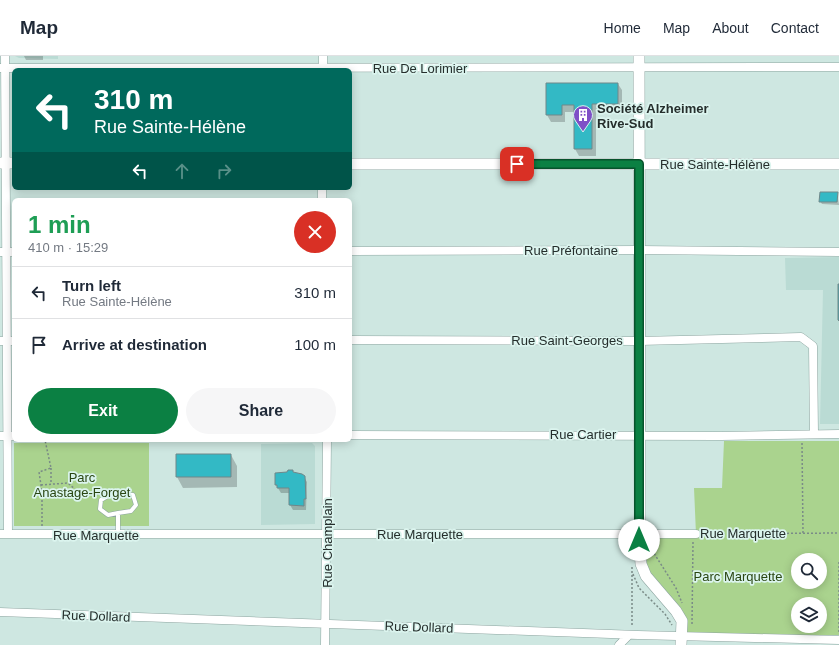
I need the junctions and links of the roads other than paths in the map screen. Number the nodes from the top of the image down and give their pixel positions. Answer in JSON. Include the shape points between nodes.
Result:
{"nodes":[{"id":1,"x":5,"y":56,"type":"edge"},
{"id":2,"x":323,"y":56,"type":"edge"},
{"id":3,"x":639,"y":56,"type":"edge"},
{"id":4,"x":839,"y":67,"type":"edge"},
{"id":5,"x":3,"y":68,"type":"edge"},
{"id":6,"x":323,"y":68,"type":"edge"},
{"id":7,"x":639,"y":68,"type":"junction"},
{"id":8,"x":352,"y":69,"type":"edge"},
{"id":9,"x":7,"y":163,"type":"edge"},
{"id":10,"x":352,"y":164,"type":"edge"},
{"id":11,"x":639,"y":164,"type":"junction"},
{"id":12,"x":839,"y":164,"type":"edge"},
{"id":13,"x":639,"y":250,"type":"junction"},
{"id":14,"x":352,"y":251,"type":"edge"},
{"id":15,"x":7,"y":252,"type":"edge"},
{"id":16,"x":839,"y":252,"type":"edge"},
{"id":17,"x":352,"y":340,"type":"edge"},
{"id":18,"x":7,"y":341,"type":"edge"},
{"id":19,"x":639,"y":341,"type":"junction"},
{"id":20,"x":639,"y":434,"type":"junction"},
{"id":21,"x":814,"y":434,"type":"junction"},
{"id":22,"x":839,"y":434,"type":"edge"},
{"id":23,"x":352,"y":435,"type":"edge"},
{"id":24,"x":7,"y":436,"type":"edge"},
{"id":25,"x":327,"y":442,"type":"edge"},
{"id":26,"x":118,"y":513,"type":"junction"},
{"id":27,"x":639,"y":533,"type":"junction"},
{"id":28,"x":4,"y":534,"type":"edge"},
{"id":29,"x":696,"y":534,"type":"road end"},
{"id":30,"x":118,"y":535,"type":"junction"},
{"id":31,"x":327,"y":535,"type":"junction"},
{"id":32,"x":0,"y":612,"type":"edge"},
{"id":33,"x":326,"y":624,"type":"junction"},
{"id":34,"x":631,"y":631,"type":"junction"},
{"id":35,"x":839,"y":640,"type":"edge"},
{"id":36,"x":681,"y":641,"type":"edge"},
{"id":37,"x":325,"y":645,"type":"edge"},
{"id":38,"x":619,"y":645,"type":"edge"}],
"edges":[{"from":1,"to":5,"type":"street"},
{"from":2,"to":6,"type":"street"},
{"from":3,"to":7,"type":"street"},
{"from":4,"to":7,"type":"street","name":"Rue De Lorimier"},
{"from":5,"to":9,"type":"street"},
{"from":7,"to":8,"type":"street","name":"Rue De Lorimier"},
{"from":7,"to":11,"type":"street"},
{"from":9,"to":15,"type":"street"},
{"from":10,"to":11,"type":"street","name":"Rue Sainte-Hélène"},
{"from":11,"to":12,"type":"street","name":"Rue Sainte-Hélène"},
{"from":11,"to":13,"type":"street"},
{"from":13,"to":14,"type":"street","name":"Rue Préfontaine"},
{"from":13,"to":16,"type":"street","name":"Rue Préfontaine"},
{"from":13,"to":19,"type":"street"},
{"from":15,"to":18,"type":"street"},
{"from":17,"to":19,"type":"street","name":"Rue Saint-Georges"},
{"from":18,"to":24,"type":"street"},
{"from":19,"to":20,"type":"street"},
{"from":19,"to":21,"type":"street","name":"Rue Saint-Georges","via":[[801,337],[814,346]]},
{"from":20,"to":21,"type":"street","name":"Rue Cartier"},
{"from":20,"to":23,"type":"street","name":"Rue Cartier"},
{"from":20,"to":27,"type":"street"},
{"from":21,"to":22,"type":"street","name":"Rue Cartier"},
{"from":24,"to":28,"type":"street"},
{"from":25,"to":31,"type":"street","name":"Rue Champlain"},
{"from":26,"to":26,"type":"lane","via":[[131,511],[136,505],[133,495],[110,494],[101,500],[100,509],[108,515]]},
{"from":26,"to":30,"type":"lane"},
{"from":27,"to":29,"type":"street","name":"Rue Marquette"},
{"from":27,"to":31,"type":"street","name":"Rue Marquette"},
{"from":27,"to":36,"type":"street","via":[[641,564],[646,576],[682,621]]},
{"from":28,"to":30,"type":"street","name":"Rue Marquette"},
{"from":30,"to":31,"type":"street","name":"Rue Marquette"},
{"from":31,"to":33,"type":"street","name":"Rue Champlain"},
{"from":32,"to":33,"type":"street","name":"Rue Dollard"},
{"from":33,"to":34,"type":"street","name":"Rue Dollard"},
{"from":33,"to":37,"type":"street","name":"Rue Champlain"},
{"from":34,"to":36,"type":"street","name":"Rue Dollard"},
{"from":34,"to":38,"type":"street"},
{"from":35,"to":36,"type":"street","name":"Rue Dollard"}]}
